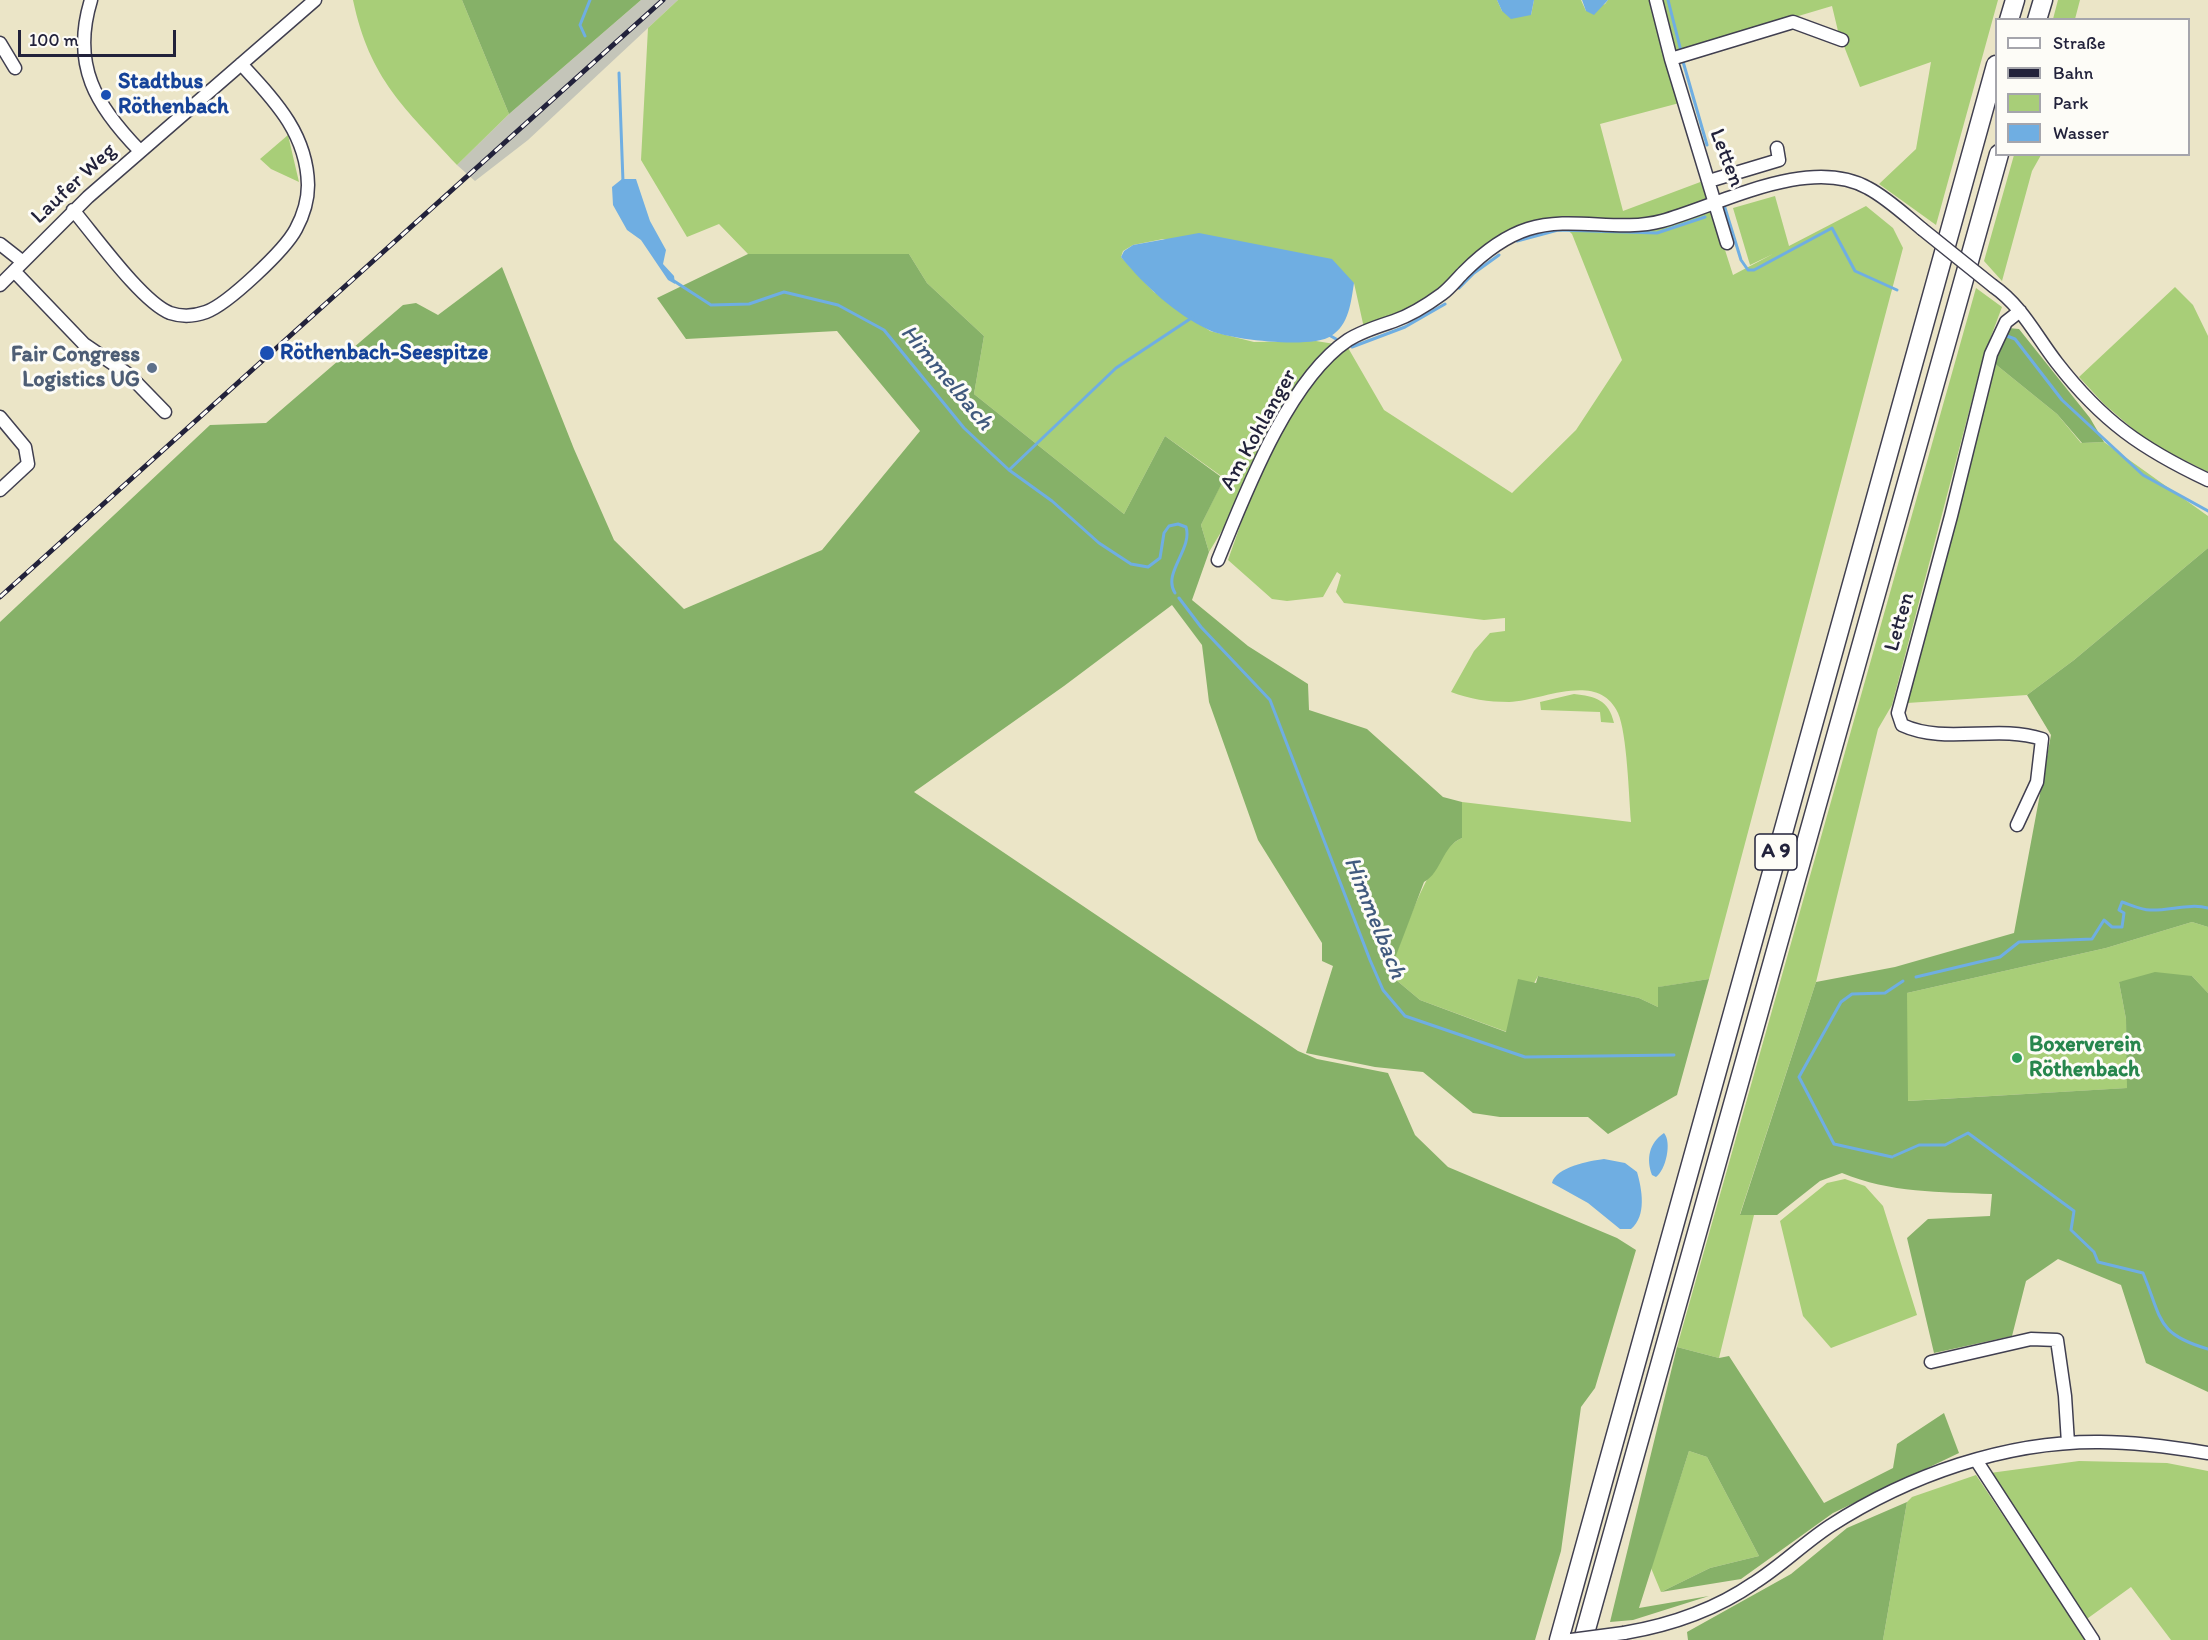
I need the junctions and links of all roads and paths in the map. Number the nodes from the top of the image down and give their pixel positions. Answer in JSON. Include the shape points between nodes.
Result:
{"nodes":[{"id":1,"x":91,"y":0,"type":"edge"},
{"id":2,"x":315,"y":0,"type":"edge"},
{"id":3,"x":1656,"y":0,"type":"edge"},
{"id":4,"x":2015,"y":0,"type":"edge"},
{"id":5,"x":2043,"y":0,"type":"edge"},
{"id":6,"x":2010,"y":18,"type":"edge"},
{"id":7,"x":2038,"y":18,"type":"edge"},
{"id":8,"x":1842,"y":40,"type":"dead end"},
{"id":9,"x":0,"y":43,"type":"edge"},
{"id":10,"x":1671,"y":59,"type":"junction"},
{"id":11,"x":241,"y":64,"type":"junction"},
{"id":12,"x":15,"y":68,"type":"dead end"},
{"id":13,"x":1995,"y":69,"type":"edge"},
{"id":14,"x":1777,"y":148,"type":"dead end"},
{"id":15,"x":140,"y":151,"type":"junction"},
{"id":16,"x":1998,"y":156,"type":"edge"},
{"id":17,"x":1709,"y":181,"type":"junction"},
{"id":18,"x":1716,"y":203,"type":"junction"},
{"id":19,"x":73,"y":210,"type":"junction"},
{"id":20,"x":1727,"y":243,"type":"dead end"},
{"id":21,"x":0,"y":244,"type":"edge"},
{"id":22,"x":19,"y":266,"type":"junction"},
{"id":23,"x":0,"y":285,"type":"edge"},
{"id":24,"x":2020,"y":312,"type":"junction"},
{"id":25,"x":165,"y":412,"type":"dead end"},
{"id":26,"x":0,"y":417,"type":"edge"},
{"id":27,"x":2208,"y":480,"type":"edge"},
{"id":28,"x":0,"y":490,"type":"edge"},
{"id":29,"x":1218,"y":560,"type":"dead end"},
{"id":30,"x":2017,"y":825,"type":"dead end"},
{"id":31,"x":1931,"y":1362,"type":"dead end"},
{"id":32,"x":2068,"y":1443,"type":"junction"},
{"id":33,"x":2208,"y":1453,"type":"edge"},
{"id":34,"x":1976,"y":1460,"type":"junction"},
{"id":35,"x":1559,"y":1640,"type":"edge"},
{"id":36,"x":1571,"y":1640,"type":"edge"},
{"id":37,"x":1583,"y":1640,"type":"edge"},
{"id":38,"x":2093,"y":1640,"type":"edge"}],
"edges":[{"from":1,"to":15,"type":"street","via":[[83,37],[90,82],[104,111]]},
{"from":2,"to":11,"type":"street","name":"Laufer Weg"},
{"from":3,"to":10,"type":"street","name":"Letten"},
{"from":4,"to":6,"type":"highway"},
{"from":5,"to":7,"type":"highway"},
{"from":8,"to":10,"type":"street","via":[[1793,22]]},
{"from":9,"to":12,"type":"street"},
{"from":10,"to":17,"type":"street","name":"Letten"},
{"from":11,"to":15,"type":"street","name":"Laufer Weg"},
{"from":11,"to":19,"type":"street","via":[[297,133],[308,186],[296,229],[225,302],[195,315],[163,310]]},
{"from":13,"to":35,"type":"highway","number":"A 9"},
{"from":14,"to":17,"type":"street","via":[[1779,160]]},
{"from":15,"to":19,"type":"street","name":"Laufer Weg"},
{"from":16,"to":37,"type":"highway","number":"A 9"},
{"from":17,"to":18,"type":"street","name":"Letten"},
{"from":18,"to":20,"type":"street"},
{"from":18,"to":24,"type":"street","name":"Letten","bridge":true,"via":[[1785,181],[1834,179],[1868,188],[2006,295]]},
{"from":18,"to":29,"type":"street","name":"Am Kohlanger","via":[[1648,225],[1561,222],[1527,230],[1485,253],[1425,306],[1349,339],[1329,355],[1304,386],[1245,493]]},
{"from":19,"to":22,"type":"street","name":"Laufer Weg"},
{"from":21,"to":22,"type":"street"},
{"from":22,"to":23,"type":"street","name":"Laufer Weg"},
{"from":22,"to":25,"type":"street","via":[[82,343],[128,374]]},
{"from":24,"to":27,"type":"street","name":"Letten","via":[[2070,380],[2102,415],[2162,457]]},
{"from":24,"to":30,"type":"street","name":"Letten","via":[[2007,322],[1991,354],[1898,713],[1902,725],[1915,731],[1984,732],[2042,739],[2037,782]]},
{"from":26,"to":28,"type":"street","via":[[26,447],[28,464]]},
{"from":31,"to":32,"type":"street","via":[[2031,1339],[2057,1340],[2066,1396]]},
{"from":32,"to":33,"type":"street","via":[[2122,1442]]},
{"from":32,"to":34,"type":"street","via":[[2012,1450]]},
{"from":34,"to":36,"type":"street","bridge":true,"via":[[1876,1499],[1829,1526],[1754,1584],[1705,1610],[1671,1624]]},
{"from":34,"to":38,"type":"street"}]}
